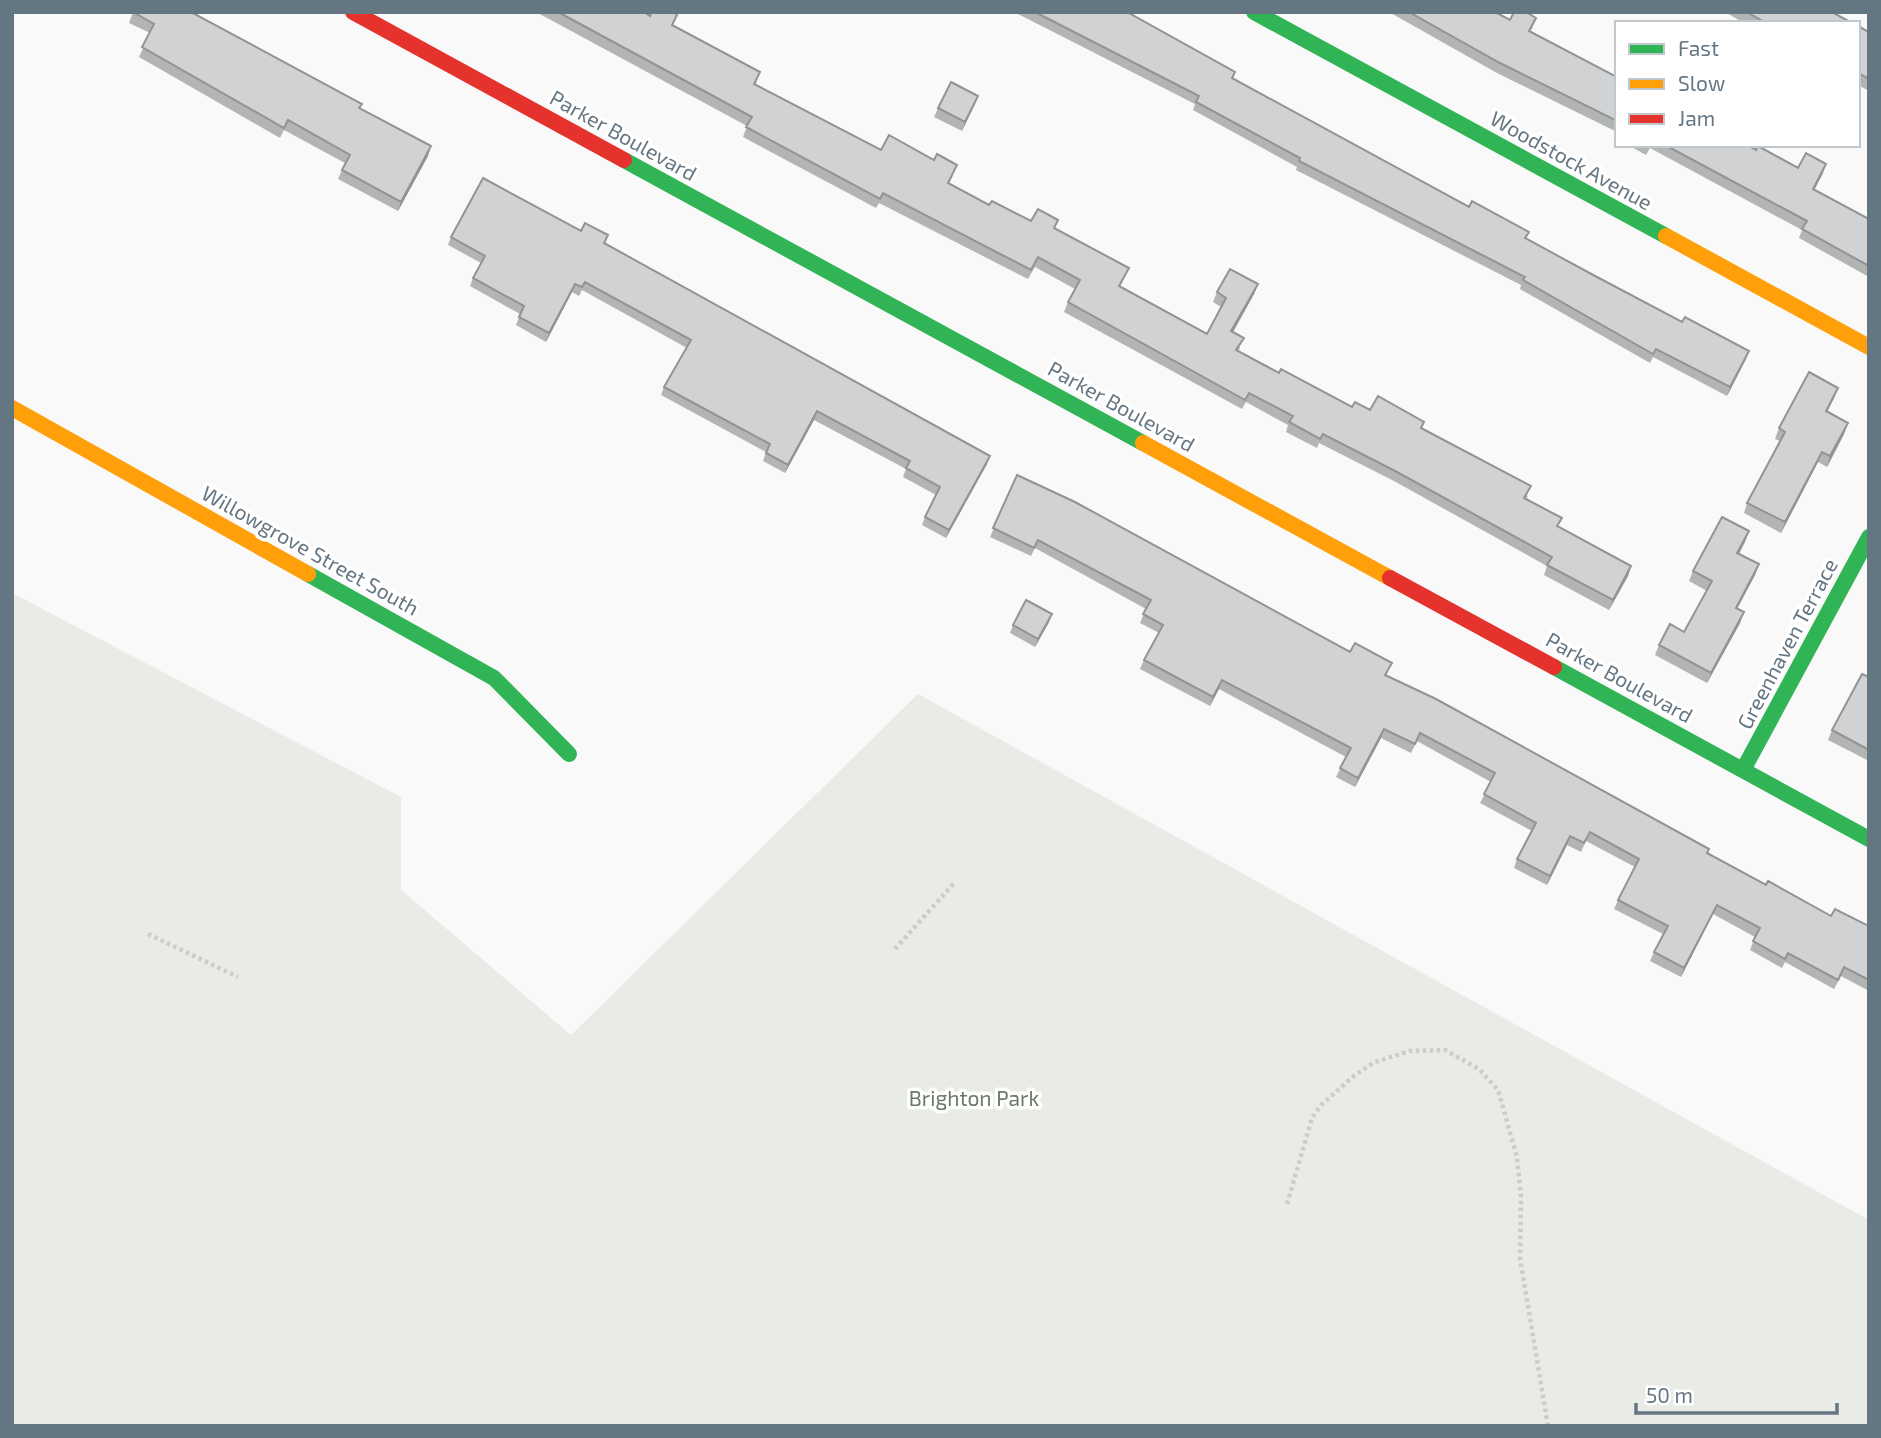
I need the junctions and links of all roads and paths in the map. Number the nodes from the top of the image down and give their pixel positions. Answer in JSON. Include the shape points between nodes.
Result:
{"nodes":[{"id":1,"x":353,"y":12,"type":"edge"},
{"id":2,"x":1254,"y":12,"type":"edge"},
{"id":3,"x":1869,"y":347,"type":"edge"},
{"id":4,"x":12,"y":408,"type":"edge"},
{"id":5,"x":1869,"y":537,"type":"edge"},
{"id":6,"x":569,"y":754,"type":"dead end"},
{"id":7,"x":1743,"y":770,"type":"junction"},
{"id":8,"x":1869,"y":839,"type":"edge"},
{"id":9,"x":955,"y":882,"type":"dead end"},
{"id":10,"x":148,"y":934,"type":"dead end"},
{"id":11,"x":895,"y":949,"type":"dead end"},
{"id":12,"x":238,"y":976,"type":"dead end"},
{"id":13,"x":1287,"y":1204,"type":"dead end"},
{"id":14,"x":1548,"y":1426,"type":"edge"}],
"edges":[{"from":1,"to":7,"type":"street","name":"Parker Boulevard"},
{"from":2,"to":3,"type":"street","name":"Woodstock Avenue"},
{"from":4,"to":6,"type":"street","name":"Willowgrove Street South","via":[[494,678]]},
{"from":5,"to":7,"type":"street","name":"Greenhaven Terrace"},
{"from":7,"to":8,"type":"street","name":"Parker Boulevard"},
{"from":9,"to":11,"type":"path"},
{"from":10,"to":12,"type":"path"},
{"from":13,"to":14,"type":"path","via":[[1312,1118],[1355,1075],[1375,1062],[1410,1051],[1445,1050],[1479,1069],[1498,1090],[1517,1157],[1520,1258]]}]}
